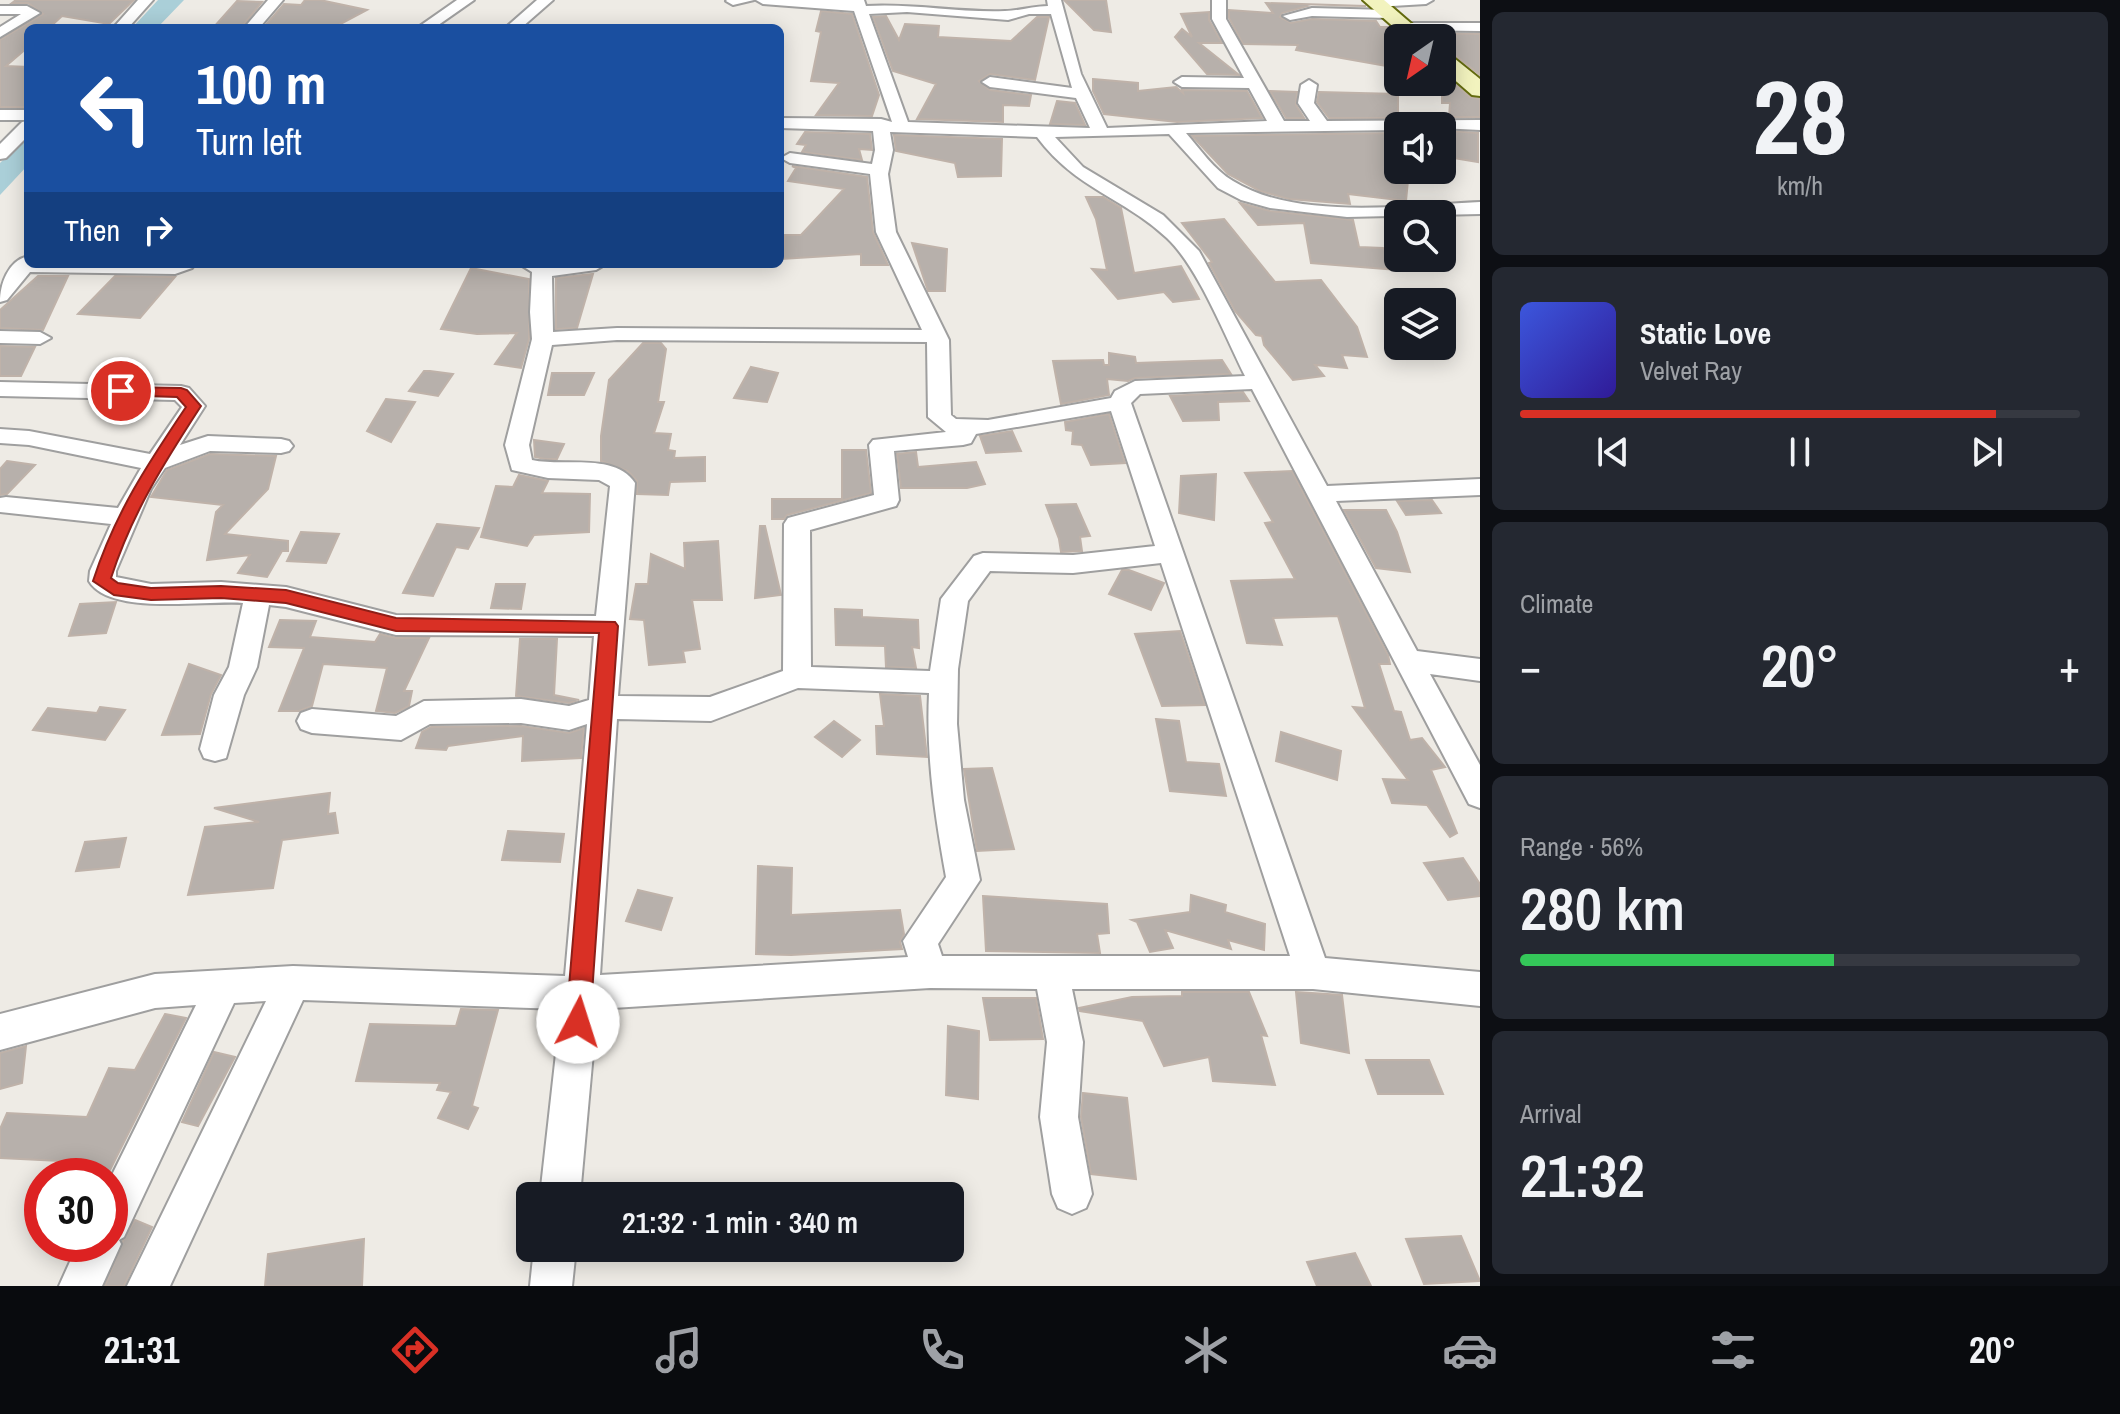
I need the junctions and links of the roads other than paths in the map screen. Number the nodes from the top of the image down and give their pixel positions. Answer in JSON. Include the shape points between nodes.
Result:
{"nodes":[{"id":1,"x":146,"y":0,"type":"edge"},
{"id":2,"x":276,"y":0,"type":"edge"},
{"id":3,"x":467,"y":0,"type":"edge"},
{"id":4,"x":546,"y":0,"type":"edge"},
{"id":5,"x":747,"y":0,"type":"edge"},
{"id":6,"x":763,"y":0,"type":"edge"},
{"id":7,"x":1219,"y":0,"type":"edge"},
{"id":8,"x":1426,"y":0,"type":"edge"},
{"id":9,"x":733,"y":1,"type":"edge"},
{"id":10,"x":1056,"y":5,"type":"edge"},
{"id":11,"x":859,"y":6,"type":"edge"},
{"id":12,"x":0,"y":10,"type":"edge"},
{"id":13,"x":1290,"y":16,"type":"dead end"},
{"id":14,"x":1391,"y":16,"type":"edge"},
{"id":15,"x":124,"y":24,"type":"edge"},
{"id":16,"x":255,"y":24,"type":"edge"},
{"id":17,"x":430,"y":24,"type":"edge"},
{"id":18,"x":517,"y":24,"type":"edge"},
{"id":19,"x":1480,"y":27,"type":"edge"},
{"id":20,"x":0,"y":33,"type":"edge"},
{"id":21,"x":1456,"y":70,"type":"edge"},
{"id":22,"x":990,"y":82,"type":"dead end"},
{"id":23,"x":1182,"y":82,"type":"dead end"},
{"id":24,"x":1255,"y":83,"type":"junction"},
{"id":25,"x":1309,"y":85,"type":"dead end"},
{"id":26,"x":1480,"y":90,"type":"edge"},
{"id":27,"x":1083,"y":94,"type":"junction"},
{"id":28,"x":0,"y":115,"type":"edge"},
{"id":29,"x":24,"y":115,"type":"edge"},
{"id":30,"x":784,"y":123,"type":"edge"},
{"id":31,"x":891,"y":125,"type":"junction"},
{"id":32,"x":1278,"y":125,"type":"junction"},
{"id":33,"x":1322,"y":125,"type":"junction"},
{"id":34,"x":1480,"y":125,"type":"edge"},
{"id":35,"x":1173,"y":129,"type":"junction"},
{"id":36,"x":24,"y":130,"type":"edge"},
{"id":37,"x":1042,"y":132,"type":"junction"},
{"id":38,"x":1101,"y":133,"type":"junction"},
{"id":39,"x":0,"y":154,"type":"edge"},
{"id":40,"x":790,"y":158,"type":"dead end"},
{"id":41,"x":880,"y":170,"type":"junction"},
{"id":42,"x":1480,"y":208,"type":"edge"},
{"id":43,"x":24,"y":268,"type":"edge"},
{"id":44,"x":536,"y":268,"type":"edge"},
{"id":45,"x":544,"y":268,"type":"edge"},
{"id":46,"x":573,"y":268,"type":"edge"},
{"id":47,"x":0,"y":296,"type":"edge"},
{"id":48,"x":936,"y":336,"type":"junction"},
{"id":49,"x":0,"y":337,"type":"edge"},
{"id":50,"x":40,"y":338,"type":"dead end"},
{"id":51,"x":543,"y":339,"type":"junction"},
{"id":52,"x":1258,"y":382,"type":"junction"},
{"id":53,"x":0,"y":389,"type":"edge"},
{"id":54,"x":1120,"y":403,"type":"junction"},
{"id":55,"x":966,"y":429,"type":"junction"},
{"id":56,"x":0,"y":436,"type":"edge"},
{"id":57,"x":281,"y":446,"type":"dead end"},
{"id":58,"x":155,"y":463,"type":"junction"},
{"id":59,"x":1480,"y":487,"type":"edge"},
{"id":60,"x":1319,"y":494,"type":"junction"},
{"id":61,"x":6,"y":505,"type":"dead end"},
{"id":62,"x":126,"y":517,"type":"junction"},
{"id":63,"x":1173,"y":553,"type":"junction"},
{"id":64,"x":258,"y":595,"type":"junction"},
{"id":65,"x":609,"y":626,"type":"junction"},
{"id":66,"x":1408,"y":660,"type":"junction"},
{"id":67,"x":1480,"y":670,"type":"edge"},
{"id":68,"x":797,"y":677,"type":"junction"},
{"id":69,"x":943,"y":683,"type":"junction"},
{"id":70,"x":603,"y":707,"type":"junction"},
{"id":71,"x":312,"y":721,"type":"dead end"},
{"id":72,"x":215,"y":749,"type":"dead end"},
{"id":73,"x":1480,"y":795,"type":"edge"},
{"id":74,"x":930,"y":972,"type":"junction"},
{"id":75,"x":1051,"y":972,"type":"junction"},
{"id":76,"x":1313,"y":973,"type":"junction"},
{"id":77,"x":293,"y":983,"type":"junction"},
{"id":78,"x":223,"y":987,"type":"junction"},
{"id":79,"x":1480,"y":989,"type":"edge"},
{"id":80,"x":581,"y":993,"type":"junction"},
{"id":81,"x":0,"y":1032,"type":"edge"},
{"id":82,"x":561,"y":1182,"type":"edge"},
{"id":83,"x":128,"y":1185,"type":"edge"},
{"id":84,"x":1072,"y":1194,"type":"dead end"},
{"id":85,"x":91,"y":1262,"type":"edge"},
{"id":86,"x":554,"y":1262,"type":"edge"},
{"id":87,"x":80,"y":1286,"type":"edge"},
{"id":88,"x":148,"y":1286,"type":"edge"},
{"id":89,"x":551,"y":1286,"type":"edge"}],
"edges":[{"from":1,"to":15,"type":"street"},
{"from":2,"to":16,"type":"street"},
{"from":3,"to":17,"type":"street"},
{"from":4,"to":18,"type":"street"},
{"from":5,"to":9,"type":"street"},
{"from":6,"to":11,"type":"street"},
{"from":7,"to":24,"type":"street","via":[[1219,19]]},
{"from":8,"to":14,"type":"street"},
{"from":10,"to":11,"type":"street","via":[[1008,16]]},
{"from":10,"to":27,"type":"street"},
{"from":11,"to":31,"type":"street"},
{"from":12,"to":20,"type":"street","via":[[33,13]]},
{"from":13,"to":14,"type":"street"},
{"from":14,"to":19,"type":"street"},
{"from":21,"to":26,"type":"main road"},
{"from":22,"to":27,"type":"street"},
{"from":23,"to":24,"type":"street"},
{"from":24,"to":32,"type":"street"},
{"from":25,"to":33,"type":"street","via":[[1306,103]]},
{"from":27,"to":38,"type":"street"},
{"from":28,"to":29,"type":"street"},
{"from":30,"to":31,"type":"street"},
{"from":31,"to":37,"type":"street"},
{"from":31,"to":41,"type":"street"},
{"from":32,"to":33,"type":"street"},
{"from":32,"to":35,"type":"street"},
{"from":33,"to":34,"type":"street"},
{"from":35,"to":38,"type":"street"},
{"from":35,"to":42,"type":"street","via":[[1224,183],[1271,205],[1336,210]]},
{"from":36,"to":39,"type":"street"},
{"from":37,"to":38,"type":"street"},
{"from":37,"to":52,"type":"street","via":[[1090,184],[1166,223],[1181,240]]},
{"from":40,"to":41,"type":"street"},
{"from":41,"to":48,"type":"street","via":[[886,232]]},
{"from":43,"to":47,"type":"street"},
{"from":44,"to":51,"type":"street"},
{"from":45,"to":46,"type":"street"},
{"from":48,"to":51,"type":"street","via":[[617,334]]},
{"from":48,"to":55,"type":"street","via":[[940,417]]},
{"from":49,"to":50,"type":"street"},
{"from":51,"to":65,"type":"street","via":[[517,454],[521,465],[538,472],[602,471],[623,483]]},
{"from":52,"to":54,"type":"street","via":[[1135,388]]},
{"from":52,"to":60,"type":"street"},
{"from":53,"to":58,"type":"street","via":[[181,393],[194,406]]},
{"from":54,"to":55,"type":"street"},
{"from":54,"to":63,"type":"street"},
{"from":55,"to":68,"type":"street","via":[[963,438],[881,445],[887,500],[797,524]]},
{"from":56,"to":58,"type":"street"},
{"from":57,"to":58,"type":"street","via":[[208,443]]},
{"from":58,"to":62,"type":"street"},
{"from":59,"to":60,"type":"street"},
{"from":60,"to":66,"type":"street"},
{"from":61,"to":62,"type":"street"},
{"from":62,"to":64,"type":"street","via":[[103,571],[102,581],[114,589]]},
{"from":63,"to":69,"type":"street","via":[[1073,564],[983,562],[955,599]]},
{"from":63,"to":76,"type":"street"},
{"from":64,"to":65,"type":"street","via":[[396,625]]},
{"from":64,"to":72,"type":"street","via":[[243,667],[229,695]]},
{"from":65,"to":70,"type":"street"},
{"from":66,"to":67,"type":"street"},
{"from":66,"to":73,"type":"street"},
{"from":68,"to":69,"type":"street"},
{"from":68,"to":70,"type":"street","via":[[711,709]]},
{"from":69,"to":74,"type":"street","via":[[948,800],[963,880],[920,941]]},
{"from":70,"to":71,"type":"street","via":[[569,718],[521,711],[424,713],[401,728]]},
{"from":70,"to":80,"type":"street"},
{"from":74,"to":75,"type":"street"},
{"from":74,"to":80,"type":"street"},
{"from":75,"to":76,"type":"street"},
{"from":75,"to":84,"type":"street","via":[[1065,1042],[1059,1117]]},
{"from":76,"to":79,"type":"street"},
{"from":77,"to":78,"type":"street"},
{"from":77,"to":80,"type":"street"},
{"from":77,"to":88,"type":"street"},
{"from":78,"to":81,"type":"street","via":[[155,991]]},
{"from":78,"to":83,"type":"street"},
{"from":80,"to":82,"type":"street"},
{"from":85,"to":87,"type":"street"},
{"from":86,"to":89,"type":"street"}]}
